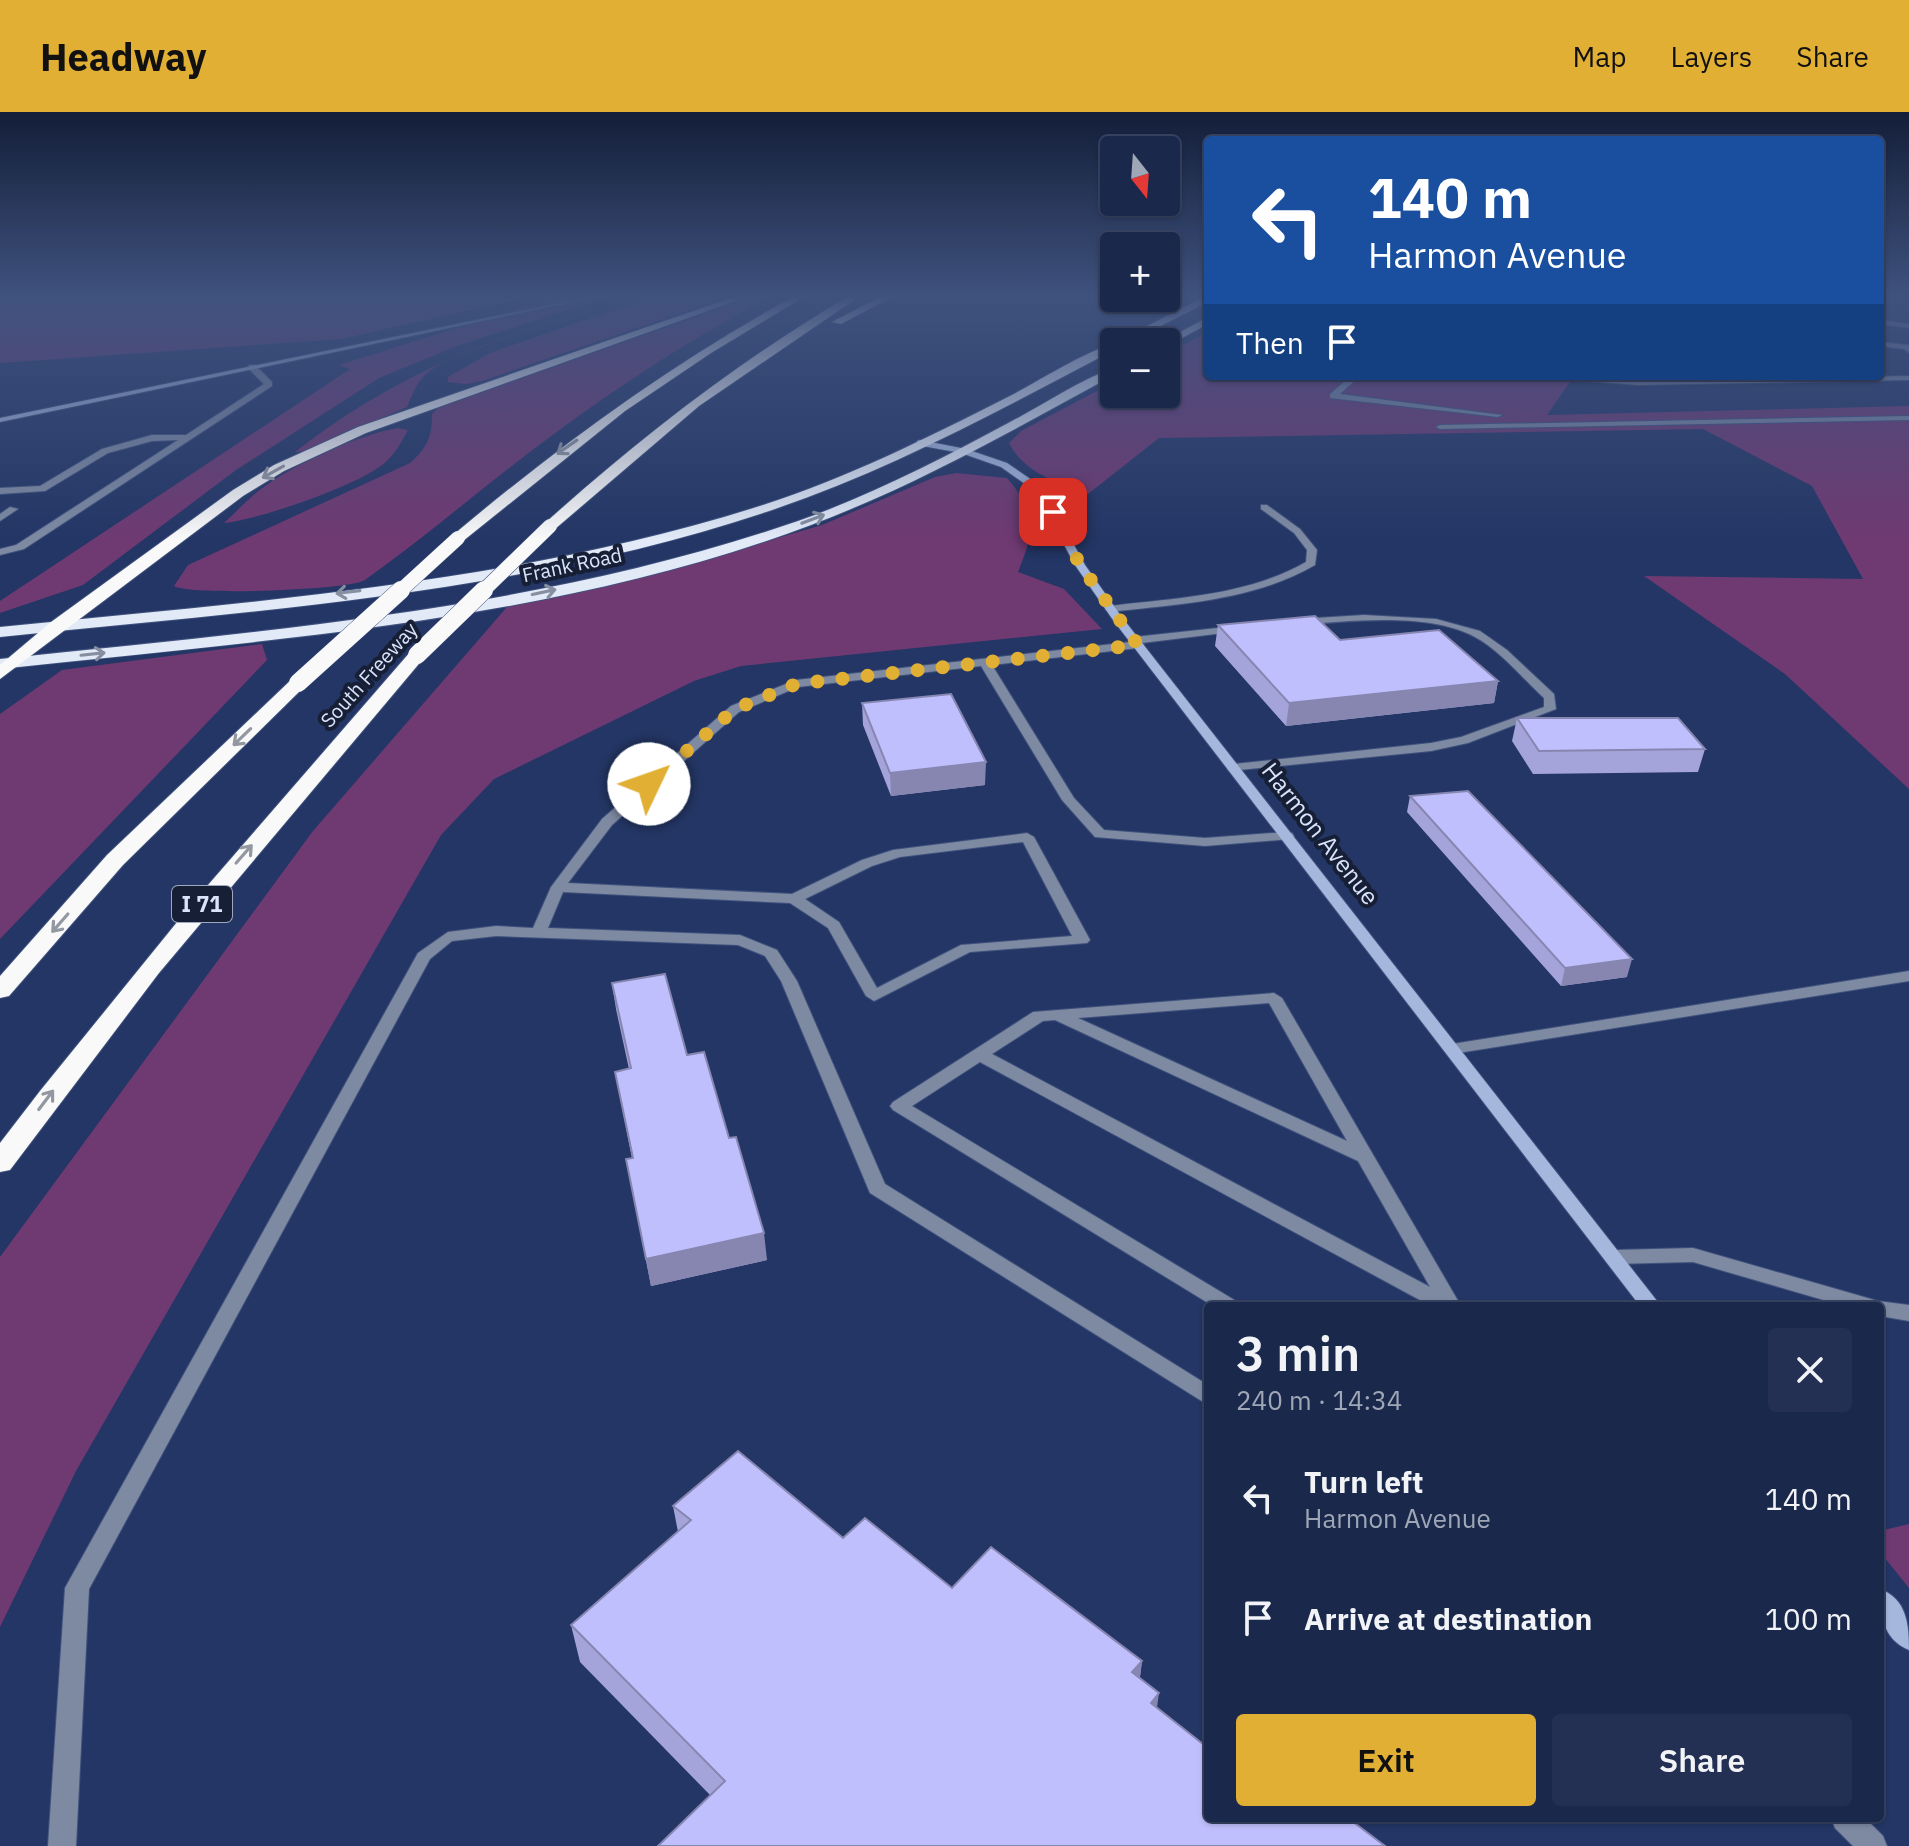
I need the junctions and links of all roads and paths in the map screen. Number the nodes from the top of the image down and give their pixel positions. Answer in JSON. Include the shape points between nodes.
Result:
{"nodes":[{"id":1,"x":195,"y":379,"type":"edge"},
{"id":2,"x":264,"y":379,"type":"edge"},
{"id":3,"x":508,"y":379,"type":"edge"},
{"id":4,"x":664,"y":379,"type":"edge"},
{"id":5,"x":726,"y":379,"type":"edge"},
{"id":6,"x":1048,"y":379,"type":"edge"},
{"id":7,"x":1099,"y":379,"type":"edge"},
{"id":8,"x":1351,"y":380,"type":"edge"},
{"id":9,"x":1498,"y":415,"type":"dead end"},
{"id":10,"x":1909,"y":418,"type":"edge"},
{"id":11,"x":0,"y":420,"type":"edge"},
{"id":12,"x":1440,"y":427,"type":"dead end"},
{"id":13,"x":184,"y":437,"type":"junction"},
{"id":14,"x":920,"y":443,"type":"junction"},
{"id":15,"x":963,"y":451,"type":"junction"},
{"id":16,"x":42,"y":489,"type":"junction"},
{"id":17,"x":22,"y":490,"type":"junction"},
{"id":18,"x":0,"y":491,"type":"edge"},
{"id":19,"x":33,"y":496,"type":"dead end"},
{"id":20,"x":10,"y":498,"type":"dead end"},
{"id":21,"x":1264,"y":507,"type":"dead end"},
{"id":22,"x":13,"y":509,"type":"dead end"},
{"id":23,"x":0,"y":518,"type":"edge"},
{"id":24,"x":0,"y":552,"type":"edge"},
{"id":25,"x":1110,"y":609,"type":"junction"},
{"id":26,"x":1285,"y":624,"type":"edge"},
{"id":27,"x":57,"y":626,"type":"junction"},
{"id":28,"x":1255,"y":627,"type":"edge"},
{"id":29,"x":0,"y":632,"type":"edge"},
{"id":30,"x":1136,"y":643,"type":"junction"},
{"id":31,"x":8,"y":663,"type":"edge"},
{"id":32,"x":985,"y":664,"type":"junction"},
{"id":33,"x":0,"y":674,"type":"edge"},
{"id":34,"x":1234,"y":768,"type":"junction"},
{"id":35,"x":1287,"y":836,"type":"junction"},
{"id":36,"x":558,"y":887,"type":"junction"},
{"id":37,"x":794,"y":899,"type":"junction"},
{"id":38,"x":538,"y":933,"type":"junction"},
{"id":39,"x":1909,"y":976,"type":"edge"},
{"id":40,"x":0,"y":991,"type":"edge"},
{"id":41,"x":1059,"y":1015,"type":"junction"},
{"id":42,"x":1452,"y":1049,"type":"junction"},
{"id":43,"x":980,"y":1055,"type":"junction"},
{"id":44,"x":1364,"y":1156,"type":"junction"},
{"id":45,"x":0,"y":1163,"type":"edge"},
{"id":46,"x":1614,"y":1257,"type":"junction"},
{"id":47,"x":1222,"y":1302,"type":"edge"},
{"id":48,"x":1443,"y":1302,"type":"edge"},
{"id":49,"x":1448,"y":1302,"type":"edge"},
{"id":50,"x":1648,"y":1302,"type":"edge"},
{"id":51,"x":1857,"y":1302,"type":"edge"},
{"id":52,"x":1884,"y":1309,"type":"edge"},
{"id":53,"x":1909,"y":1313,"type":"edge"},
{"id":54,"x":1204,"y":1393,"type":"edge"},
{"id":55,"x":1884,"y":1605,"type":"edge"},
{"id":56,"x":1909,"y":1638,"type":"edge"},
{"id":57,"x":1849,"y":1822,"type":"edge"},
{"id":58,"x":62,"y":1846,"type":"edge"},
{"id":59,"x":1873,"y":1846,"type":"edge"}],
"edges":[{"from":1,"to":11,"type":"main road"},
{"from":2,"to":13,"type":"lane","via":[[269,384]]},
{"from":3,"to":27,"type":"highway","one_way":true,"via":[[362,430],[279,468]]},
{"from":4,"to":40,"type":"highway","name":"South Freeway","one_way":true,"bridge":true,"via":[[555,456],[298,683],[115,860]]},
{"from":45,"to":5,"type":"highway","name":"South Freeway","number":"I 71","one_way":true,"bridge":true,"via":[[220,882],[417,655],[550,526]]},
{"from":6,"to":14,"type":"highway","name":"Frank Road"},
{"from":7,"to":15,"type":"highway","name":"Frank Road"},
{"from":8,"to":9,"type":"lane","via":[[1333,396]]},
{"from":10,"to":12,"type":"lane"},
{"from":13,"to":16,"type":"lane","via":[[152,438],[105,451]]},
{"from":13,"to":24,"type":"lane","via":[[20,547]]},
{"from":14,"to":15,"type":"main road","name":"Harmon Avenue"},
{"from":14,"to":27,"type":"highway","name":"Frank Road","one_way":true,"via":[[769,507],[606,551],[431,582]]},
{"from":15,"to":25,"type":"main road","name":"Harmon Avenue","via":[[1012,469],[1039,489]]},
{"from":31,"to":15,"type":"highway","name":"Frank Road","one_way":true,"via":[[296,631],[542,593],[667,564],[803,523]]},
{"from":16,"to":17,"type":"lane"},
{"from":16,"to":19,"type":"lane"},
{"from":17,"to":18,"type":"lane"},
{"from":17,"to":20,"type":"lane"},
{"from":21,"to":25,"type":"lane","via":[[1297,531],[1312,550],[1311,563],[1298,572],[1215,595]]},
{"from":22,"to":23,"type":"lane"},
{"from":25,"to":30,"type":"main road","name":"Harmon Avenue"},
{"from":26,"to":34,"type":"lane","via":[[1392,620],[1478,633],[1550,697],[1550,709],[1431,747]]},
{"from":27,"to":29,"type":"highway","name":"Frank Road"},
{"from":27,"to":31,"type":"highway"},
{"from":28,"to":30,"type":"lane"},
{"from":30,"to":32,"type":"lane"},
{"from":30,"to":34,"type":"main road","name":"Harmon Avenue"},
{"from":31,"to":33,"type":"highway"},
{"from":32,"to":35,"type":"lane","via":[[1069,800],[1100,834],[1205,842]]},
{"from":32,"to":36,"type":"lane","via":[[796,684],[735,709],[607,822]]},
{"from":34,"to":35,"type":"main road","name":"Harmon Avenue"},
{"from":35,"to":42,"type":"main road","name":"Harmon Avenue"},
{"from":36,"to":37,"type":"lane"},
{"from":36,"to":38,"type":"lane"},
{"from":37,"to":37,"type":"lane","via":[[834,925],[874,996],[967,948],[1082,940],[1027,837],[898,853]]},
{"from":38,"to":54,"type":"lane","via":[[740,940],[771,953],[789,981],[877,1188]]},
{"from":38,"to":58,"type":"lane","via":[[448,937],[424,956],[77,1588]]},
{"from":39,"to":42,"type":"lane"},
{"from":41,"to":43,"type":"lane","via":[[1039,1016]]},
{"from":41,"to":44,"type":"lane"},
{"from":41,"to":44,"type":"lane","via":[[1274,998]]},
{"from":42,"to":46,"type":"main road","name":"Harmon Avenue"},
{"from":43,"to":47,"type":"lane","via":[[899,1106]]},
{"from":43,"to":48,"type":"lane"},
{"from":44,"to":49,"type":"lane"},
{"from":46,"to":50,"type":"main road","name":"Harmon Avenue"},
{"from":46,"to":51,"type":"lane","via":[[1693,1255]]},
{"from":52,"to":53,"type":"lane"},
{"from":55,"to":56,"type":"main road"},
{"from":57,"to":59,"type":"lane"}]}
